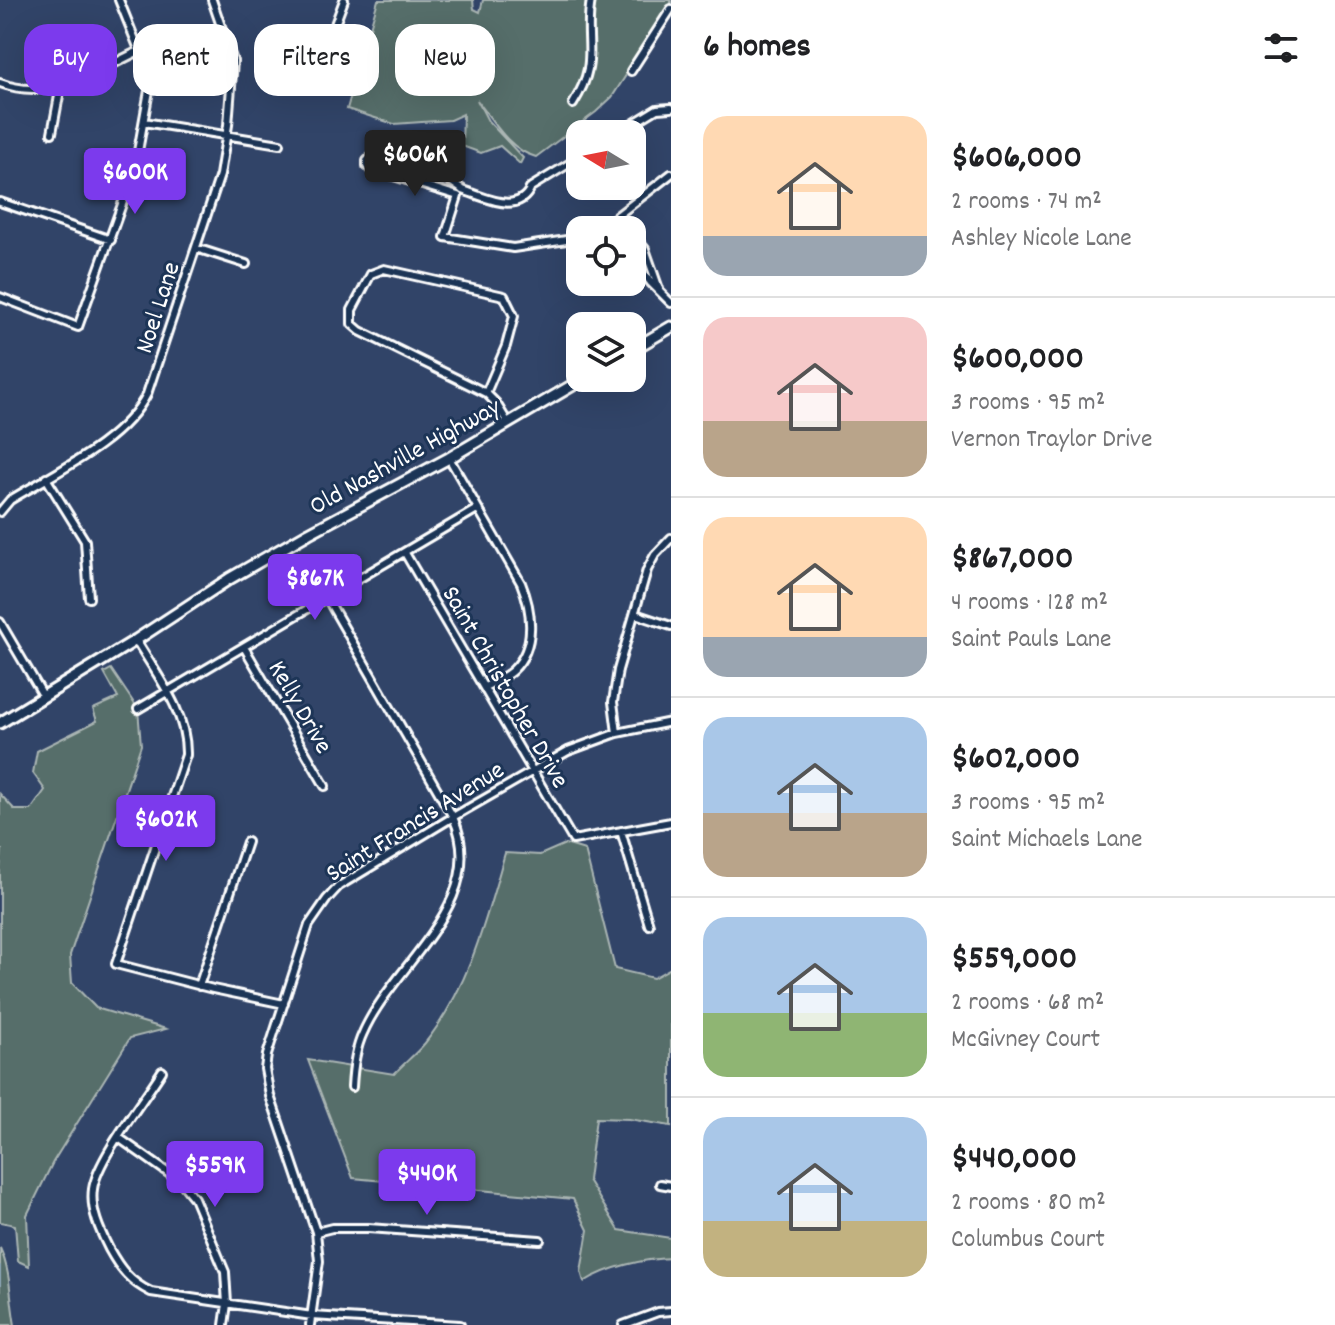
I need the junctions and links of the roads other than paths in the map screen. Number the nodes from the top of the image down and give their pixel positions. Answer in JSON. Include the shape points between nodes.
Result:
{"nodes":[{"id":1,"x":119,"y":0,"type":"edge"},
{"id":2,"x":212,"y":0,"type":"edge"},
{"id":3,"x":344,"y":0,"type":"edge"},
{"id":4,"x":591,"y":0,"type":"edge"},
{"id":5,"x":671,"y":9,"type":"edge"},
{"id":6,"x":335,"y":24,"type":"edge"},
{"id":7,"x":133,"y":36,"type":"edge"},
{"id":8,"x":631,"y":71,"type":"dead end"},
{"id":9,"x":0,"y":83,"type":"edge"},
{"id":10,"x":24,"y":89,"type":"edge"},
{"id":11,"x":59,"y":96,"type":"edge"},
{"id":12,"x":148,"y":96,"type":"edge"},
{"id":13,"x":573,"y":104,"type":"dead end"},
{"id":14,"x":671,"y":108,"type":"edge"},
{"id":15,"x":639,"y":120,"type":"edge"},
{"id":16,"x":144,"y":122,"type":"junction"},
{"id":17,"x":52,"y":133,"type":"dead end"},
{"id":18,"x":226,"y":135,"type":"junction"},
{"id":19,"x":280,"y":144,"type":"dead end"},
{"id":20,"x":566,"y":166,"type":"edge"},
{"id":21,"x":671,"y":174,"type":"edge"},
{"id":22,"x":461,"y":193,"type":"junction"},
{"id":23,"x":0,"y":202,"type":"edge"},
{"id":24,"x":618,"y":215,"type":"edge"},
{"id":25,"x":111,"y":240,"type":"junction"},
{"id":26,"x":566,"y":240,"type":"edge"},
{"id":27,"x":196,"y":248,"type":"junction"},
{"id":28,"x":646,"y":254,"type":"edge"},
{"id":29,"x":246,"y":264,"type":"dead end"},
{"id":30,"x":646,"y":273,"type":"edge"},
{"id":31,"x":659,"y":289,"type":"junction"},
{"id":32,"x":0,"y":297,"type":"edge"},
{"id":33,"x":671,"y":303,"type":"edge"},
{"id":34,"x":671,"y":327,"type":"edge"},
{"id":35,"x":646,"y":342,"type":"edge"},
{"id":36,"x":566,"y":389,"type":"edge"},
{"id":37,"x":486,"y":393,"type":"junction"},
{"id":38,"x":508,"y":423,"type":"junction"},
{"id":39,"x":449,"y":458,"type":"junction"},
{"id":40,"x":46,"y":478,"type":"junction"},
{"id":41,"x":477,"y":509,"type":"junction"},
{"id":42,"x":0,"y":512,"type":"edge"},
{"id":43,"x":671,"y":538,"type":"edge"},
{"id":44,"x":405,"y":553,"type":"junction"},
{"id":45,"x":89,"y":598,"type":"dead end"},
{"id":46,"x":327,"y":598,"type":"junction"},
{"id":47,"x":635,"y":614,"type":"junction"},
{"id":48,"x":0,"y":622,"type":"edge"},
{"id":49,"x":671,"y":626,"type":"edge"},
{"id":50,"x":136,"y":640,"type":"junction"},
{"id":51,"x":244,"y":647,"type":"junction"},
{"id":52,"x":485,"y":687,"type":"junction"},
{"id":53,"x":167,"y":692,"type":"junction"},
{"id":54,"x":44,"y":697,"type":"junction"},
{"id":55,"x":138,"y":709,"type":"dead end"},
{"id":56,"x":671,"y":722,"type":"edge"},
{"id":57,"x":0,"y":723,"type":"edge"},
{"id":58,"x":617,"y":733,"type":"junction"},
{"id":59,"x":532,"y":770,"type":"junction"},
{"id":60,"x":325,"y":786,"type":"dead end"},
{"id":61,"x":453,"y":817,"type":"junction"},
{"id":62,"x":671,"y":822,"type":"edge"},
{"id":63,"x":621,"y":831,"type":"junction"},
{"id":64,"x":247,"y":842,"type":"dead end"},
{"id":65,"x":649,"y":925,"type":"dead end"},
{"id":66,"x":199,"y":986,"type":"junction"},
{"id":67,"x":284,"y":1004,"type":"junction"},
{"id":68,"x":162,"y":1071,"type":"dead end"},
{"id":69,"x":352,"y":1087,"type":"dead end"},
{"id":70,"x":119,"y":1138,"type":"junction"},
{"id":71,"x":660,"y":1184,"type":"dead end"},
{"id":72,"x":671,"y":1186,"type":"edge"},
{"id":73,"x":316,"y":1232,"type":"junction"},
{"id":74,"x":540,"y":1240,"type":"dead end"},
{"id":75,"x":227,"y":1304,"type":"junction"},
{"id":76,"x":671,"y":1311,"type":"edge"},
{"id":77,"x":312,"y":1316,"type":"junction"},
{"id":78,"x":224,"y":1325,"type":"edge"},
{"id":79,"x":310,"y":1325,"type":"edge"},
{"id":80,"x":460,"y":1325,"type":"edge"},
{"id":81,"x":623,"y":1325,"type":"edge"}],
"edges":[{"from":1,"to":7,"type":"street"},
{"from":2,"to":18,"type":"street","name":"Noel Lane","via":[[233,61]]},
{"from":3,"to":6,"type":"street"},
{"from":4,"to":13,"type":"street","via":[[590,67]]},
{"from":5,"to":8,"type":"street"},
{"from":9,"to":10,"type":"street"},
{"from":11,"to":17,"type":"street"},
{"from":12,"to":16,"type":"street"},
{"from":14,"to":15,"type":"street"},
{"from":16,"to":18,"type":"street"},
{"from":16,"to":25,"type":"street"},
{"from":18,"to":19,"type":"street"},
{"from":18,"to":27,"type":"street","name":"Noel Lane","via":[[220,175]]},
{"from":20,"to":22,"type":"street","via":[[515,203]]},
{"from":21,"to":24,"type":"street"},
{"from":22,"to":22,"type":"street","via":[[449,180],[379,158],[367,161],[371,169]]},
{"from":22,"to":26,"type":"street","via":[[445,237],[513,248]]},
{"from":23,"to":25,"type":"street"},
{"from":25,"to":32,"type":"street","via":[[78,327]]},
{"from":27,"to":29,"type":"street"},
{"from":27,"to":40,"type":"street","name":"Noel Lane","via":[[159,363],[136,414]]},
{"from":28,"to":31,"type":"street"},
{"from":30,"to":31,"type":"street"},
{"from":31,"to":33,"type":"street"},
{"from":34,"to":35,"type":"main road"},
{"from":36,"to":38,"type":"main road","name":"Old Nashville Highway"},
{"from":37,"to":37,"type":"street","via":[[352,324],[352,310],[371,274],[384,269],[504,296],[514,316]]},
{"from":37,"to":38,"type":"street"},
{"from":38,"to":39,"type":"main road","name":"Old Nashville Highway"},
{"from":39,"to":41,"type":"street"},
{"from":39,"to":50,"type":"main road","name":"Old Nashville Highway","via":[[229,579]]},
{"from":40,"to":42,"type":"street","name":"Noel Lane"},
{"from":40,"to":45,"type":"street","via":[[85,541]]},
{"from":41,"to":44,"type":"street"},
{"from":41,"to":52,"type":"street","via":[[521,583],[532,619],[522,657],[513,670]]},
{"from":43,"to":47,"type":"street","via":[[650,563]]},
{"from":44,"to":46,"type":"street"},
{"from":44,"to":52,"type":"street","name":"Saint Christopher Drive"},
{"from":46,"to":51,"type":"street"},
{"from":46,"to":61,"type":"street"},
{"from":47,"to":49,"type":"street"},
{"from":47,"to":58,"type":"street","via":[[613,692]]},
{"from":48,"to":54,"type":"street"},
{"from":50,"to":53,"type":"street"},
{"from":50,"to":54,"type":"main road","name":"Old Nashville Highway"},
{"from":51,"to":53,"type":"street"},
{"from":51,"to":60,"type":"street","name":"Kelly Drive"},
{"from":52,"to":59,"type":"street","name":"Saint Christopher Drive"},
{"from":53,"to":55,"type":"street"},
{"from":53,"to":66,"type":"street","via":[[181,716],[186,755],[116,964]]},
{"from":54,"to":57,"type":"main road","name":"Old Nashville Highway"},
{"from":56,"to":58,"type":"street","name":"Saint Francis Avenue"},
{"from":58,"to":59,"type":"street","name":"Saint Francis Avenue"},
{"from":59,"to":61,"type":"street","name":"Saint Francis Avenue"},
{"from":59,"to":63,"type":"street","name":"Saint Christopher Drive","via":[[573,840]]},
{"from":61,"to":67,"type":"street","name":"Saint Francis Avenue","via":[[339,886],[327,899],[309,925]]},
{"from":61,"to":69,"type":"street","via":[[463,853],[449,902],[368,1023],[353,1060]]},
{"from":62,"to":63,"type":"street"},
{"from":63,"to":65,"type":"street"},
{"from":64,"to":66,"type":"street"},
{"from":66,"to":67,"type":"street"},
{"from":67,"to":73,"type":"street","name":"Saint Francis Avenue","via":[[267,1055],[267,1083]]},
{"from":68,"to":70,"type":"street"},
{"from":70,"to":75,"type":"street","via":[[181,1182],[194,1198],[225,1272]]},
{"from":70,"to":75,"type":"street","via":[[92,1190],[98,1224],[115,1261],[133,1283],[151,1292]]},
{"from":71,"to":72,"type":"street"},
{"from":73,"to":74,"type":"street","via":[[368,1228]]},
{"from":73,"to":77,"type":"street","name":"Saint Francis Avenue","via":[[319,1261]]},
{"from":75,"to":77,"type":"street"},
{"from":75,"to":78,"type":"street"},
{"from":76,"to":81,"type":"street"},
{"from":77,"to":79,"type":"street","name":"Saint Francis Avenue"},
{"from":77,"to":80,"type":"street"}]}
